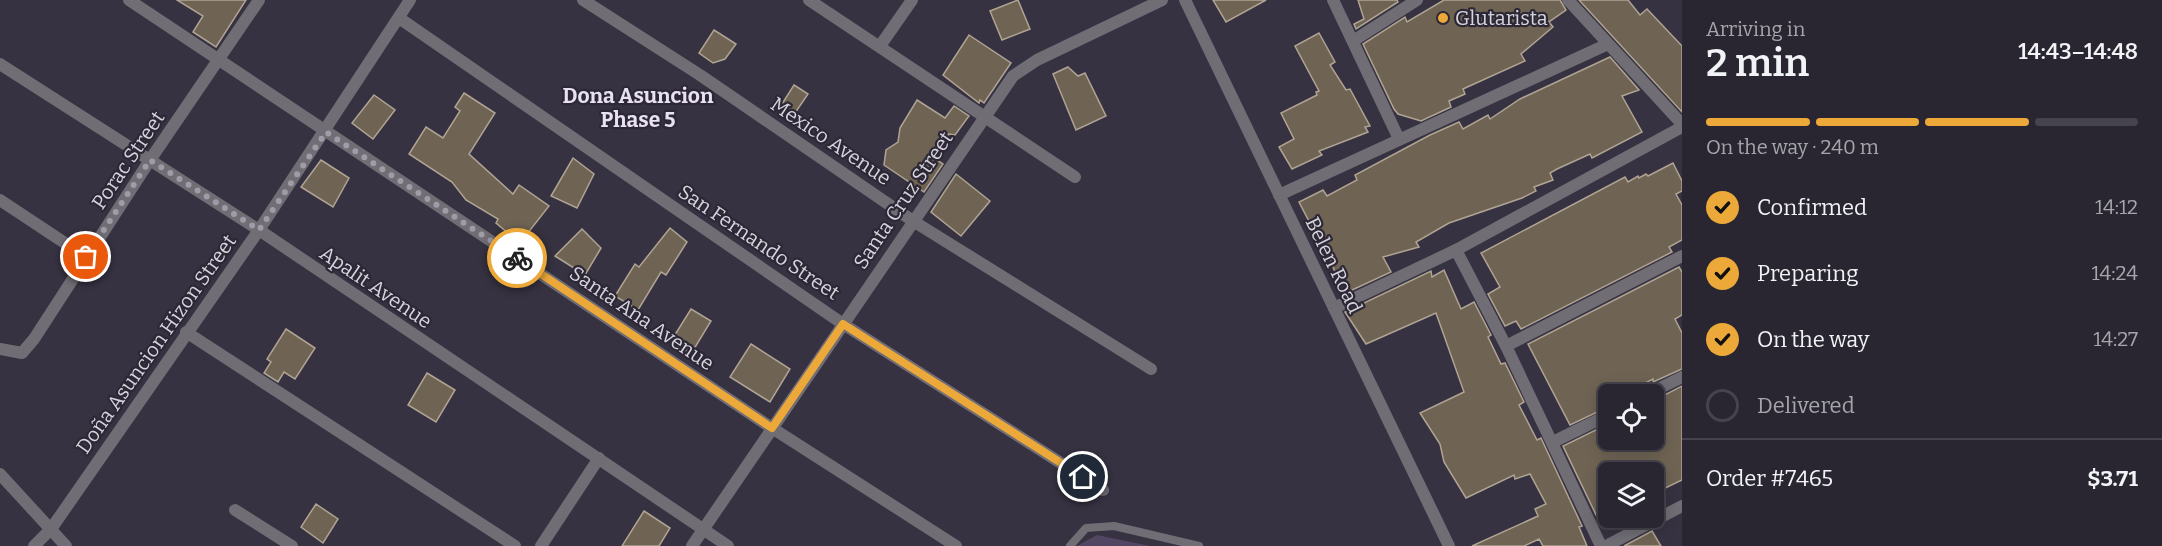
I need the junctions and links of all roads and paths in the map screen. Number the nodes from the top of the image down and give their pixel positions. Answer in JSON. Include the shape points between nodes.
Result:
{"nodes":[{"id":1,"x":129,"y":0,"type":"edge"},
{"id":2,"x":259,"y":0,"type":"edge"},
{"id":3,"x":410,"y":0,"type":"edge"},
{"id":4,"x":583,"y":0,"type":"edge"},
{"id":5,"x":809,"y":0,"type":"edge"},
{"id":6,"x":912,"y":0,"type":"edge"},
{"id":7,"x":1162,"y":0,"type":"edge"},
{"id":8,"x":1185,"y":0,"type":"edge"},
{"id":9,"x":1333,"y":0,"type":"edge"},
{"id":10,"x":1417,"y":0,"type":"edge"},
{"id":11,"x":1568,"y":0,"type":"edge"},
{"id":12,"x":399,"y":18,"type":"junction"},
{"id":13,"x":1353,"y":40,"type":"junction"},
{"id":14,"x":1608,"y":44,"type":"junction"},
{"id":15,"x":880,"y":46,"type":"junction"},
{"id":16,"x":219,"y":60,"type":"junction"},
{"id":17,"x":0,"y":64,"type":"edge"},
{"id":18,"x":982,"y":118,"type":"junction"},
{"id":19,"x":1682,"y":125,"type":"edge"},
{"id":20,"x":326,"y":132,"type":"junction"},
{"id":21,"x":1399,"y":139,"type":"junction"},
{"id":22,"x":150,"y":160,"type":"junction"},
{"id":23,"x":1075,"y":177,"type":"dead end"},
{"id":24,"x":1279,"y":195,"type":"junction"},
{"id":25,"x":0,"y":200,"type":"edge"},
{"id":26,"x":913,"y":221,"type":"junction"},
{"id":27,"x":259,"y":230,"type":"junction"},
{"id":28,"x":1456,"y":250,"type":"junction"},
{"id":29,"x":1682,"y":256,"type":"edge"},
{"id":30,"x":86,"y":257,"type":"junction"},
{"id":31,"x":1334,"y":308,"type":"junction"},
{"id":32,"x":843,"y":324,"type":"junction"},
{"id":33,"x":186,"y":332,"type":"junction"},
{"id":34,"x":1506,"y":346,"type":"junction"},
{"id":35,"x":0,"y":349,"type":"edge"},
{"id":36,"x":1150,"y":369,"type":"dead end"},
{"id":37,"x":1682,"y":377,"type":"edge"},
{"id":38,"x":1664,"y":386,"type":"edge"},
{"id":39,"x":1598,"y":420,"type":"edge"},
{"id":40,"x":772,"y":428,"type":"junction"},
{"id":41,"x":1553,"y":442,"type":"junction"},
{"id":42,"x":599,"y":458,"type":"junction"},
{"id":43,"x":0,"y":474,"type":"edge"},
{"id":44,"x":1103,"y":490,"type":"dead end"},
{"id":45,"x":1682,"y":506,"type":"edge"},
{"id":46,"x":235,"y":510,"type":"dead end"},
{"id":47,"x":51,"y":528,"type":"junction"},
{"id":48,"x":703,"y":530,"type":"junction"},
{"id":49,"x":34,"y":546,"type":"edge"},
{"id":50,"x":66,"y":546,"type":"edge"},
{"id":51,"x":292,"y":546,"type":"edge"},
{"id":52,"x":515,"y":546,"type":"edge"},
{"id":53,"x":541,"y":546,"type":"edge"},
{"id":54,"x":692,"y":546,"type":"edge"},
{"id":55,"x":728,"y":546,"type":"edge"},
{"id":56,"x":956,"y":546,"type":"edge"},
{"id":57,"x":1070,"y":546,"type":"edge"},
{"id":58,"x":1199,"y":546,"type":"edge"},
{"id":59,"x":1449,"y":546,"type":"edge"},
{"id":60,"x":1601,"y":546,"type":"edge"},
{"id":61,"x":1606,"y":546,"type":"edge"}],
"edges":[{"from":1,"to":16,"type":"street","name":"Santa Ana Avenue"},
{"from":2,"to":16,"type":"street","name":"Porac Street"},
{"from":3,"to":12,"type":"street","name":"Doña Asuncion Hizon Street"},
{"from":4,"to":26,"type":"street","name":"Mexico Avenue"},
{"from":5,"to":15,"type":"street"},
{"from":6,"to":15,"type":"street"},
{"from":7,"to":18,"type":"street","name":"Santa Cruz Street","via":[[1024,67]]},
{"from":8,"to":24,"type":"street","name":"Belen Road"},
{"from":9,"to":13,"type":"street"},
{"from":10,"to":13,"type":"street"},
{"from":11,"to":14,"type":"street"},
{"from":12,"to":20,"type":"street","name":"Doña Asuncion Hizon Street"},
{"from":12,"to":32,"type":"street","name":"San Fernando Street"},
{"from":13,"to":21,"type":"street"},
{"from":14,"to":19,"type":"street"},
{"from":14,"to":21,"type":"street"},
{"from":15,"to":18,"type":"street"},
{"from":16,"to":20,"type":"street","name":"Santa Ana Avenue"},
{"from":16,"to":22,"type":"street","name":"Porac Street"},
{"from":17,"to":22,"type":"street","name":"Apalit Avenue"},
{"from":18,"to":23,"type":"street"},
{"from":18,"to":26,"type":"street","name":"Santa Cruz Street"},
{"from":19,"to":28,"type":"street"},
{"from":20,"to":27,"type":"street","name":"Doña Asuncion Hizon Street"},
{"from":20,"to":40,"type":"street","name":"Santa Ana Avenue"},
{"from":21,"to":24,"type":"street"},
{"from":22,"to":27,"type":"street","name":"Apalit Avenue"},
{"from":22,"to":30,"type":"street","name":"Porac Street"},
{"from":24,"to":31,"type":"street","name":"Belen Road"},
{"from":25,"to":30,"type":"street"},
{"from":26,"to":32,"type":"street","name":"Santa Cruz Street"},
{"from":26,"to":36,"type":"street","name":"Mexico Avenue"},
{"from":27,"to":33,"type":"street","name":"Doña Asuncion Hizon Street"},
{"from":27,"to":42,"type":"street","name":"Apalit Avenue"},
{"from":28,"to":31,"type":"street"},
{"from":28,"to":34,"type":"street"},
{"from":29,"to":34,"type":"street"},
{"from":30,"to":35,"type":"street","name":"Porac Street","via":[[22,353]]},
{"from":31,"to":59,"type":"street","name":"Belen Road"},
{"from":32,"to":40,"type":"street","name":"Santa Cruz Street"},
{"from":32,"to":44,"type":"street","name":"San Fernando Street"},
{"from":33,"to":47,"type":"street","name":"Doña Asuncion Hizon Street"},
{"from":33,"to":52,"type":"street"},
{"from":34,"to":41,"type":"street"},
{"from":37,"to":38,"type":"street"},
{"from":39,"to":41,"type":"street"},
{"from":40,"to":48,"type":"street","name":"Santa Cruz Street"},
{"from":40,"to":56,"type":"street","name":"Santa Ana Avenue"},
{"from":41,"to":60,"type":"street"},
{"from":42,"to":48,"type":"street","name":"Apalit Avenue"},
{"from":42,"to":53,"type":"street"},
{"from":43,"to":47,"type":"street"},
{"from":45,"to":61,"type":"street"},
{"from":46,"to":51,"type":"street"},
{"from":47,"to":49,"type":"street","name":"Doña Asuncion Hizon Street"},
{"from":47,"to":50,"type":"street"},
{"from":48,"to":54,"type":"street","name":"Santa Cruz Street"},
{"from":48,"to":55,"type":"street","name":"Apalit Avenue"},
{"from":57,"to":58,"type":"lane","via":[[1086,528],[1114,525]]}]}
